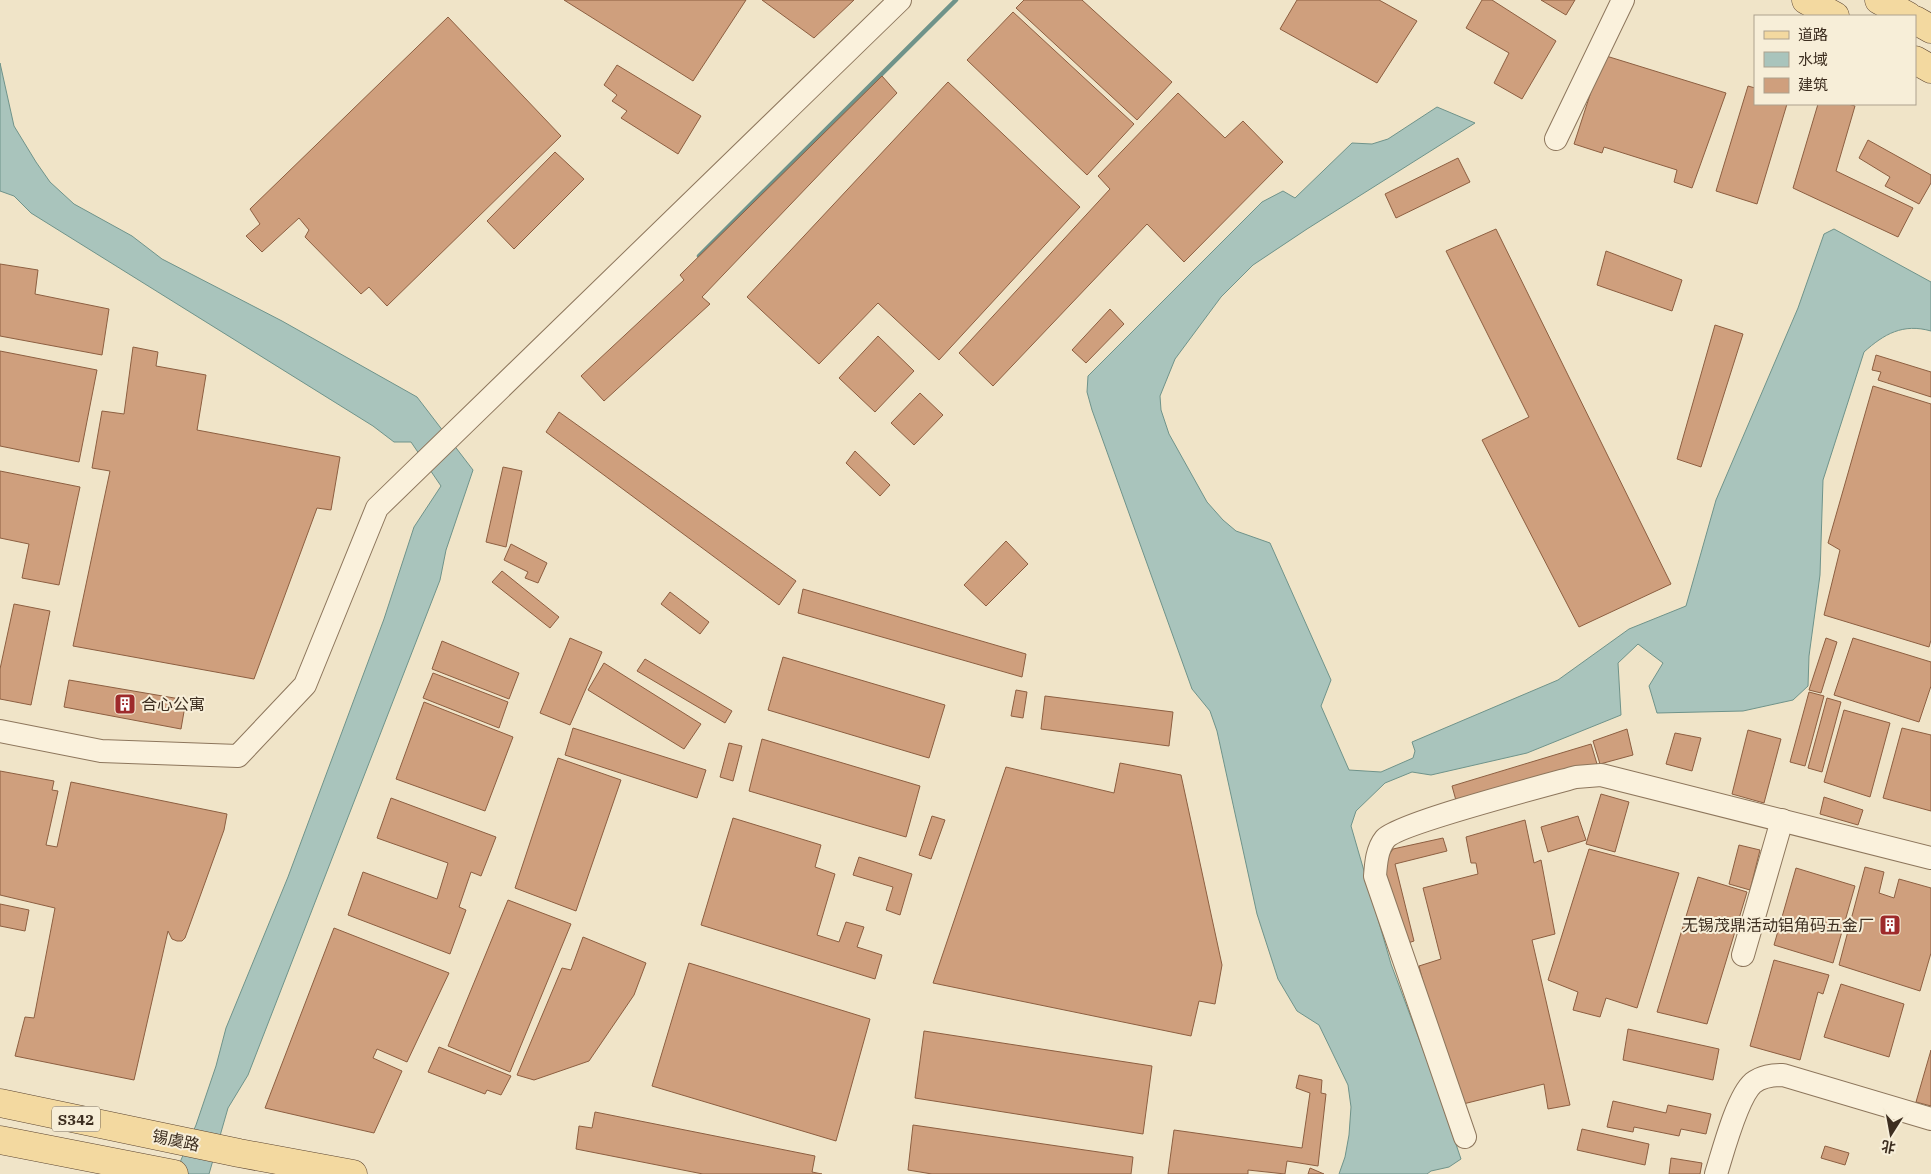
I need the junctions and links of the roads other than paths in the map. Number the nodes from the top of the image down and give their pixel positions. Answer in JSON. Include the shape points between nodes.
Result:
{"nodes":[{"id":1,"x":900,"y":0,"type":"edge"},
{"id":2,"x":1623,"y":0,"type":"edge"},
{"id":3,"x":1806,"y":0,"type":"edge"},
{"id":4,"x":1879,"y":0,"type":"edge"},
{"id":5,"x":1833,"y":15,"type":"edge"},
{"id":6,"x":1906,"y":15,"type":"edge"},
{"id":7,"x":1916,"y":20,"type":"edge"},
{"id":8,"x":1931,"y":28,"type":"edge"},
{"id":9,"x":1916,"y":61,"type":"edge"},
{"id":10,"x":1931,"y":69,"type":"edge"},
{"id":11,"x":1556,"y":139,"type":"dead end"},
{"id":12,"x":0,"y":731,"type":"edge"},
{"id":13,"x":1782,"y":820,"type":"junction"},
{"id":14,"x":1931,"y":858,"type":"edge"},
{"id":15,"x":1743,"y":955,"type":"dead end"},
{"id":16,"x":0,"y":1103,"type":"edge"},
{"id":17,"x":1931,"y":1119,"type":"edge"},
{"id":18,"x":1465,"y":1137,"type":"dead end"},
{"id":19,"x":0,"y":1140,"type":"edge"},
{"id":20,"x":174,"y":1174,"type":"edge"},
{"id":21,"x":352,"y":1174,"type":"edge"},
{"id":22,"x":1716,"y":1174,"type":"edge"}],
"edges":[{"from":1,"to":12,"type":"street","via":[[377,508],[305,685],[238,756],[101,751]]},
{"from":2,"to":11,"type":"street"},
{"from":3,"to":5,"type":"main road"},
{"from":4,"to":6,"type":"main road"},
{"from":7,"to":8,"type":"main road"},
{"from":9,"to":10,"type":"main road"},
{"from":13,"to":14,"type":"street"},
{"from":13,"to":15,"type":"street"},
{"from":13,"to":18,"type":"street","via":[[1601,775],[1576,777],[1389,836],[1377,854],[1375,876]]},
{"from":16,"to":21,"type":"main road","name":"锡虞路","number":"S342"},
{"from":17,"to":22,"type":"street","via":[[1782,1075],[1770,1075],[1753,1083],[1744,1094]]},
{"from":19,"to":20,"type":"main road","name":"锡虞路","number":"S342"}]}
